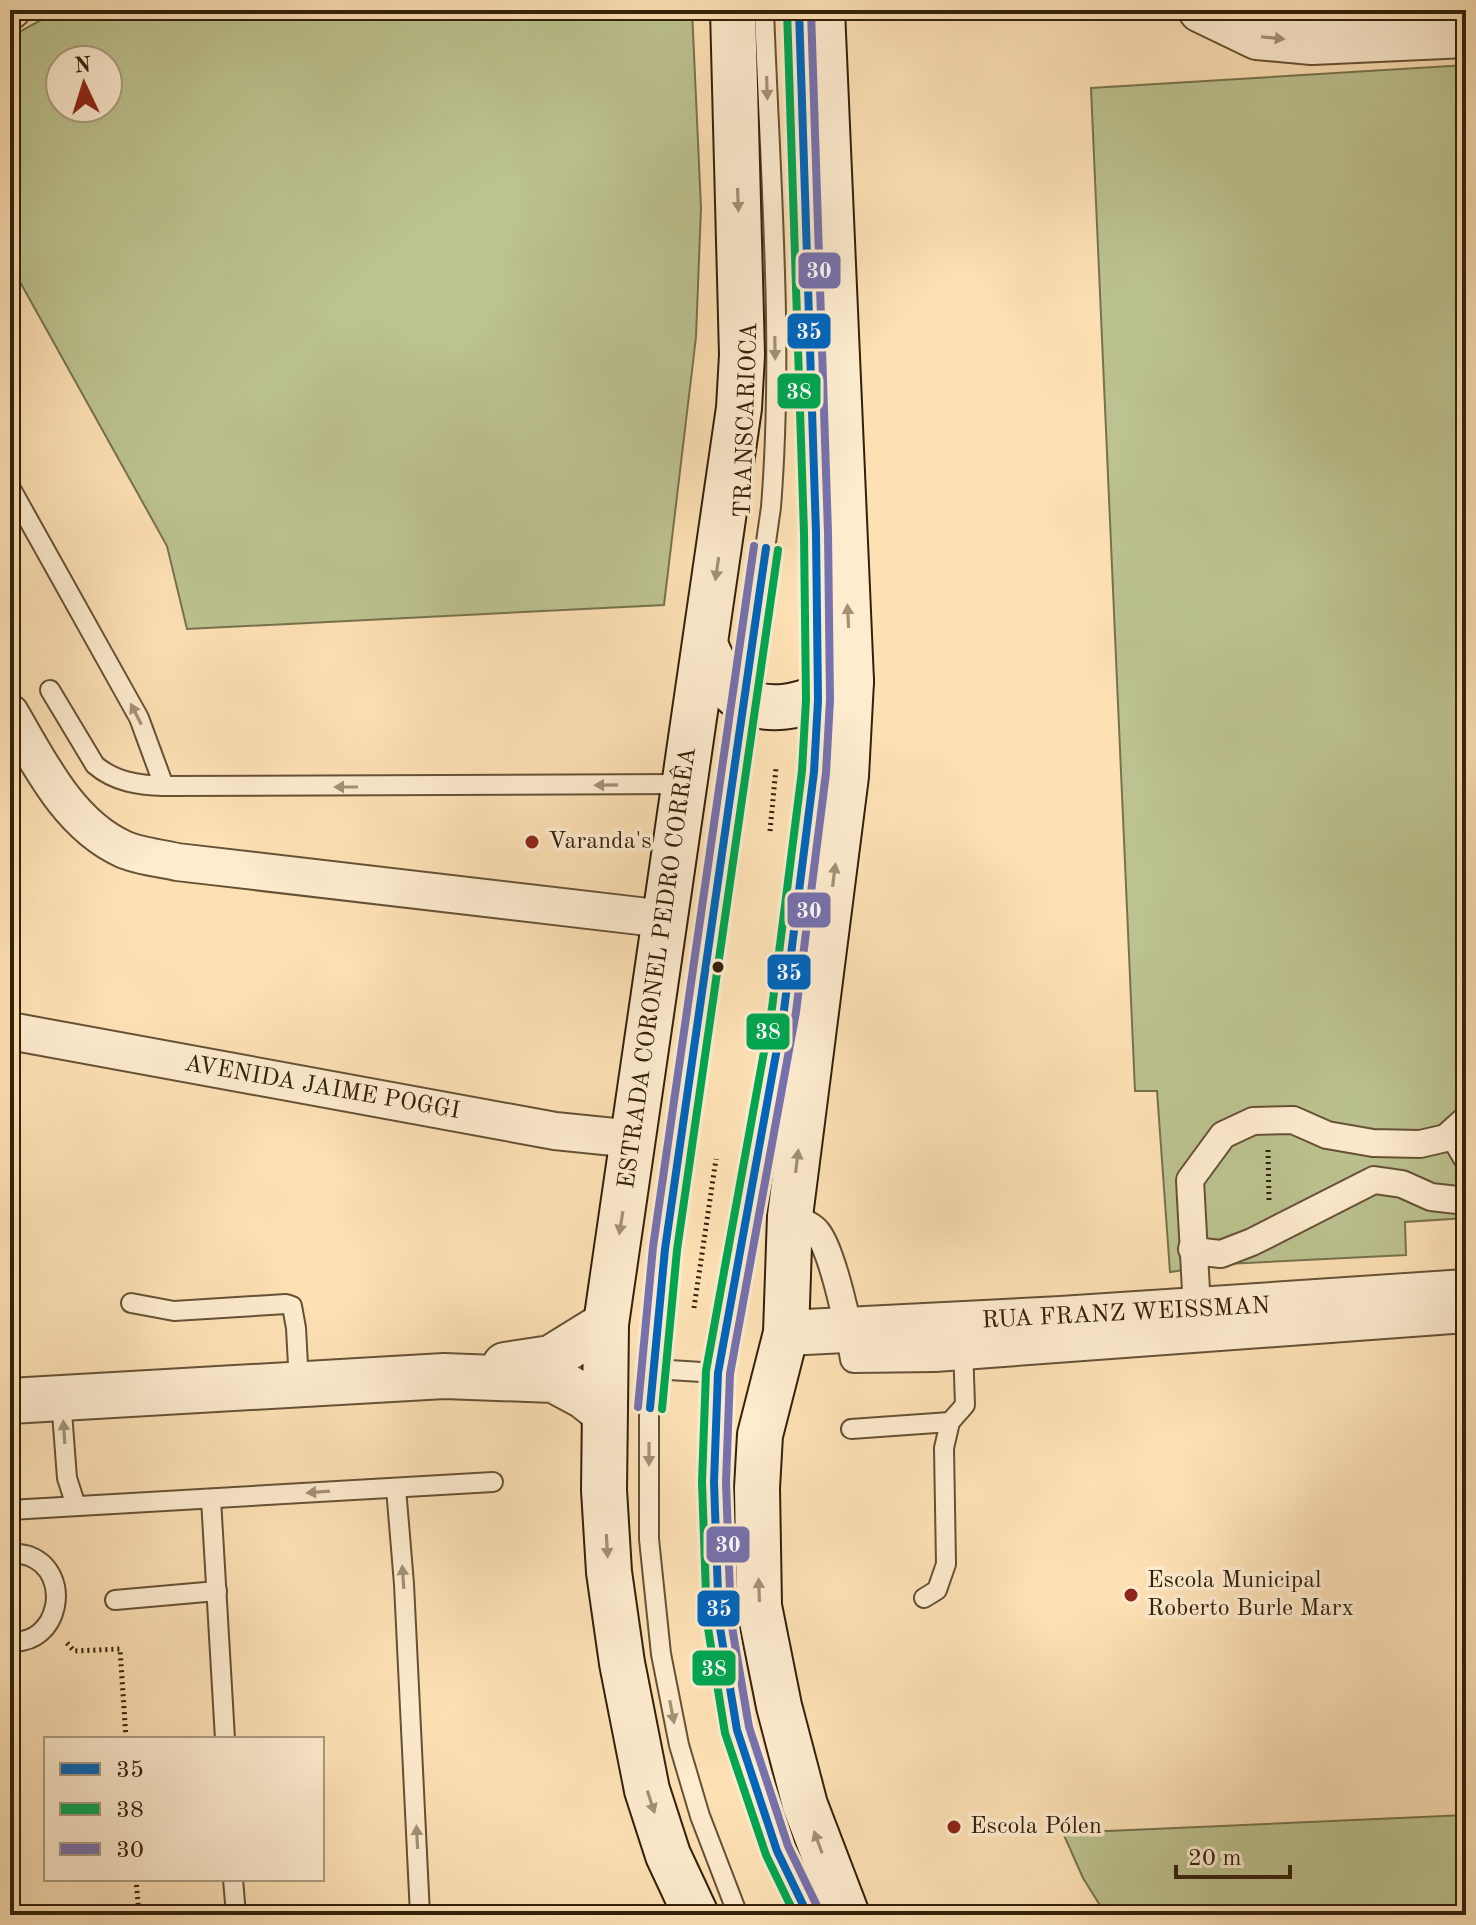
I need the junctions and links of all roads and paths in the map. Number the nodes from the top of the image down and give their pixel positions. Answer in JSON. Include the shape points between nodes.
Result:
{"nodes":[{"id":1,"x":733,"y":10,"type":"edge"},
{"id":2,"x":764,"y":10,"type":"edge"},
{"id":3,"x":799,"y":10,"type":"edge"},
{"id":4,"x":822,"y":10,"type":"edge"},
{"id":5,"x":1201,"y":10,"type":"edge"},
{"id":6,"x":1466,"y":35,"type":"edge"},
{"id":7,"x":10,"y":487,"type":"edge"},
{"id":8,"x":706,"y":647,"type":"junction"},
{"id":9,"x":50,"y":690,"type":"dead end"},
{"id":10,"x":834,"y":690,"type":"junction"},
{"id":11,"x":744,"y":700,"type":"junction"},
{"id":12,"x":10,"y":713,"type":"edge"},
{"id":13,"x":776,"y":768,"type":"dead end"},
{"id":14,"x":684,"y":784,"type":"junction"},
{"id":15,"x":164,"y":786,"type":"junction"},
{"id":16,"x":770,"y":831,"type":"dead end"},
{"id":17,"x":665,"y":919,"type":"junction"},
{"id":18,"x":10,"y":1031,"type":"edge"},
{"id":19,"x":1462,"y":1124,"type":"edge"},
{"id":20,"x":634,"y":1139,"type":"junction"},
{"id":21,"x":1466,"y":1156,"type":"edge"},
{"id":22,"x":716,"y":1159,"type":"dead end"},
{"id":23,"x":1466,"y":1201,"type":"edge"},
{"id":24,"x":790,"y":1216,"type":"junction"},
{"id":25,"x":1192,"y":1249,"type":"junction"},
{"id":26,"x":1466,"y":1292,"type":"edge"},
{"id":27,"x":131,"y":1303,"type":"dead end"},
{"id":28,"x":694,"y":1308,"type":"dead end"},
{"id":29,"x":1197,"y":1309,"type":"junction"},
{"id":30,"x":1466,"y":1319,"type":"edge"},
{"id":31,"x":606,"y":1324,"type":"junction"},
{"id":32,"x":850,"y":1329,"type":"junction"},
{"id":33,"x":786,"y":1333,"type":"junction"},
{"id":34,"x":963,"y":1339,"type":"junction"},
{"id":35,"x":653,"y":1369,"type":"junction"},
{"id":36,"x":718,"y":1373,"type":"junction"},
{"id":37,"x":444,"y":1376,"type":"junction"},
{"id":38,"x":299,"y":1384,"type":"junction"},
{"id":39,"x":61,"y":1398,"type":"junction"},
{"id":40,"x":10,"y":1401,"type":"edge"},
{"id":41,"x":604,"y":1412,"type":"junction"},
{"id":42,"x":950,"y":1422,"type":"junction"},
{"id":43,"x":851,"y":1429,"type":"dead end"},
{"id":44,"x":493,"y":1482,"type":"dead end"},
{"id":45,"x":396,"y":1488,"type":"junction"},
{"id":46,"x":211,"y":1499,"type":"junction"},
{"id":47,"x":76,"y":1506,"type":"junction"},
{"id":48,"x":10,"y":1510,"type":"edge"},
{"id":49,"x":10,"y":1553,"type":"edge"},
{"id":50,"x":217,"y":1591,"type":"junction"},
{"id":51,"x":924,"y":1598,"type":"dead end"},
{"id":52,"x":115,"y":1600,"type":"dead end"},
{"id":53,"x":50,"y":1623,"type":"junction"},
{"id":54,"x":10,"y":1641,"type":"edge"},
{"id":55,"x":126,"y":1737,"type":"edge"},
{"id":56,"x":225,"y":1737,"type":"edge"},
{"id":57,"x":136,"y":1881,"type":"edge"},
{"id":58,"x":233,"y":1881,"type":"edge"},
{"id":59,"x":139,"y":1915,"type":"edge"},
{"id":60,"x":236,"y":1915,"type":"edge"},
{"id":61,"x":420,"y":1915,"type":"edge"},
{"id":62,"x":696,"y":1915,"type":"edge"},
{"id":63,"x":738,"y":1915,"type":"edge"},
{"id":64,"x":808,"y":1915,"type":"edge"},
{"id":65,"x":847,"y":1915,"type":"edge"}],
"edges":[{"from":1,"to":8,"type":"main road","name":"ESTRADA CORONEL PEDRO CORRÊA","one_way":true,"via":[[742,355]]},
{"from":2,"to":11,"type":"lane","name":"TRANSCARIOCA","one_way":true,"via":[[776,432]]},
{"from":3,"to":10,"type":"lane","via":[[816,517]]},
{"from":10,"to":4,"type":"main road","one_way":true},
{"from":5,"to":6,"type":"main road","one_way":true,"via":[[1257,37],[1312,42]]},
{"from":15,"to":7,"type":"lane","one_way":true,"via":[[139,718]]},
{"from":8,"to":11,"type":"main road","via":[[723,680]]},
{"from":8,"to":14,"type":"main road","name":"ESTRADA CORONEL PEDRO CORRÊA"},
{"from":9,"to":15,"type":"lane","via":[[95,765],[134,785]]},
{"from":10,"to":11,"type":"main road","via":[[777,708]]},
{"from":24,"to":10,"type":"main road","one_way":true,"via":[[846,776]]},
{"from":10,"to":36,"type":"lane","via":[[812,787],[784,1010]]},
{"from":11,"to":35,"type":"lane","name":"TRANSCARIOCA","via":[[665,1249]]},
{"from":12,"to":17,"type":"street","via":[[82,823],[124,850],[192,864]]},
{"from":13,"to":16,"type":"path"},
{"from":14,"to":15,"type":"lane","one_way":true},
{"from":14,"to":17,"type":"main road","name":"ESTRADA CORONEL PEDRO CORRÊA"},
{"from":17,"to":20,"type":"main road","name":"ESTRADA CORONEL PEDRO CORRÊA"},
{"from":18,"to":20,"type":"street","name":"AVENIDA JAIME POGGI","via":[[555,1131]]},
{"from":19,"to":21,"type":"street","via":[[1459,1144]]},
{"from":19,"to":25,"type":"street","via":[[1446,1138],[1420,1144],[1327,1135],[1293,1120],[1253,1121],[1223,1135],[1190,1180]]},
{"from":20,"to":31,"type":"main road","name":"ESTRADA CORONEL PEDRO CORRÊA","one_way":true},
{"from":22,"to":28,"type":"path"},
{"from":23,"to":25,"type":"street","via":[[1374,1180],[1221,1254]]},
{"from":24,"to":32,"type":"street","via":[[817,1230]]},
{"from":24,"to":33,"type":"main road"},
{"from":25,"to":29,"type":"street"},
{"from":26,"to":29,"type":"main road","name":"RUA FRANZ WEISSMAN"},
{"from":27,"to":38,"type":"lane","via":[[174,1311],[292,1306]]},
{"from":29,"to":34,"type":"main road","name":"RUA FRANZ WEISSMAN"},
{"from":30,"to":34,"type":"street"},
{"from":31,"to":37,"type":"main road","via":[[551,1358]]},
{"from":31,"to":41,"type":"main road","name":"ESTRADA CORONEL PEDRO CORRÊA"},
{"from":32,"to":33,"type":"main road","name":"RUA FRANZ WEISSMAN"},
{"from":32,"to":34,"type":"main road","name":"RUA FRANZ WEISSMAN"},
{"from":65,"to":33,"type":"main road","one_way":true,"via":[[805,1805],[759,1606],[760,1435]]},
{"from":34,"to":42,"type":"lane","via":[[965,1405]]},
{"from":35,"to":36,"type":"lane"},
{"from":35,"to":63,"type":"lane","name":"TRANSCARIOCA","one_way":true,"via":[[649,1539],[661,1654],[679,1745]]},
{"from":36,"to":64,"type":"lane","via":[[715,1557],[727,1676],[737,1730],[777,1851]]},
{"from":37,"to":38,"type":"main road"},
{"from":37,"to":41,"type":"main road","via":[[554,1380]]},
{"from":38,"to":39,"type":"main road"},
{"from":39,"to":40,"type":"main road"},
{"from":47,"to":39,"type":"lane","one_way":true,"via":[[67,1478]]},
{"from":41,"to":62,"type":"main road","name":"ESTRADA CORONEL PEDRO CORRÊA","one_way":true,"via":[[609,1572],[622,1663],[647,1790],[668,1855]]},
{"from":42,"to":43,"type":"lane"},
{"from":42,"to":51,"type":"lane","via":[[944,1448],[946,1564],[937,1590]]},
{"from":44,"to":45,"type":"lane"},
{"from":45,"to":46,"type":"lane","one_way":true},
{"from":61,"to":45,"type":"lane","one_way":true},
{"from":46,"to":47,"type":"lane"},
{"from":46,"to":50,"type":"lane"},
{"from":47,"to":48,"type":"lane"},
{"from":49,"to":53,"type":"lane","via":[[29,1556],[45,1567],[57,1604]]},
{"from":50,"to":52,"type":"lane"},
{"from":50,"to":56,"type":"lane"},
{"from":53,"to":54,"type":"lane","via":[[35,1636]]},
{"from":53,"to":55,"type":"path","via":[[74,1651],[120,1649]]},
{"from":57,"to":59,"type":"path"},
{"from":58,"to":60,"type":"lane"}]}
